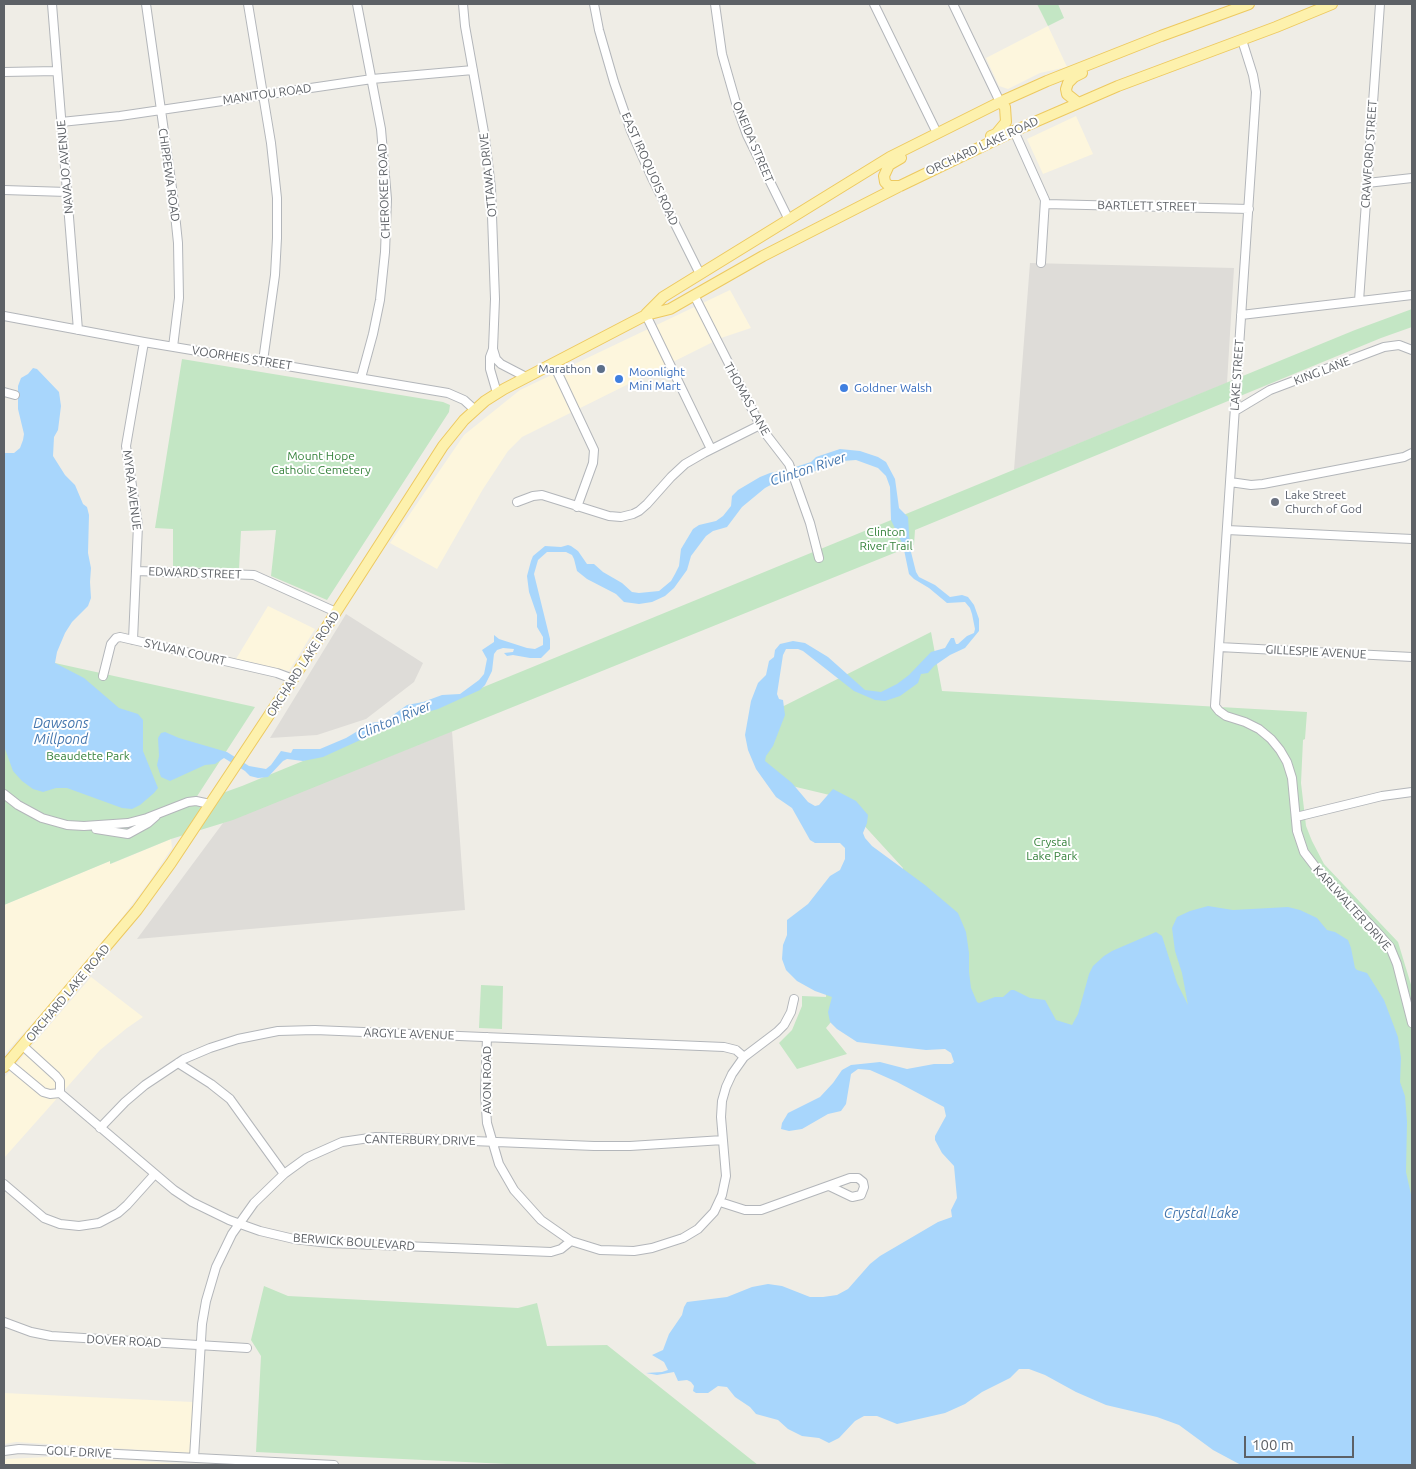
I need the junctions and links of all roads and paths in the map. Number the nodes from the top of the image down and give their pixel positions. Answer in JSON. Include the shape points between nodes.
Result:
{"nodes":[{"id":1,"x":52,"y":4,"type":"edge"},
{"id":2,"x":146,"y":4,"type":"edge"},
{"id":3,"x":248,"y":4,"type":"edge"},
{"id":4,"x":357,"y":4,"type":"edge"},
{"id":5,"x":463,"y":4,"type":"edge"},
{"id":6,"x":594,"y":4,"type":"edge"},
{"id":7,"x":716,"y":4,"type":"edge"},
{"id":8,"x":874,"y":4,"type":"edge"},
{"id":9,"x":953,"y":4,"type":"edge"},
{"id":10,"x":1249,"y":4,"type":"edge"},
{"id":11,"x":1316,"y":4,"type":"edge"},
{"id":12,"x":1332,"y":4,"type":"edge"},
{"id":13,"x":1379,"y":5,"type":"edge"},
{"id":14,"x":1235,"y":6,"type":"edge"},
{"id":15,"x":1276,"y":27,"type":"junction"},
{"id":16,"x":1161,"y":36,"type":"junction"},
{"id":17,"x":1242,"y":40,"type":"junction"},
{"id":18,"x":473,"y":70,"type":"junction"},
{"id":19,"x":4,"y":72,"type":"edge"},
{"id":20,"x":57,"y":72,"type":"junction"},
{"id":21,"x":372,"y":79,"type":"junction"},
{"id":22,"x":263,"y":95,"type":"junction"},
{"id":23,"x":1000,"y":102,"type":"junction"},
{"id":24,"x":1077,"y":102,"type":"junction"},
{"id":25,"x":161,"y":110,"type":"junction"},
{"id":26,"x":61,"y":122,"type":"junction"},
{"id":27,"x":1014,"y":131,"type":"junction"},
{"id":28,"x":937,"y":133,"type":"junction"},
{"id":29,"x":921,"y":175,"type":"junction"},
{"id":30,"x":1412,"y":178,"type":"edge"},
{"id":31,"x":1367,"y":183,"type":"junction"},
{"id":32,"x":900,"y":186,"type":"junction"},
{"id":33,"x":4,"y":190,"type":"edge"},
{"id":34,"x":67,"y":192,"type":"junction"},
{"id":35,"x":1046,"y":204,"type":"junction"},
{"id":36,"x":1248,"y":209,"type":"junction"},
{"id":37,"x":788,"y":218,"type":"junction"},
{"id":38,"x":756,"y":238,"type":"junction"},
{"id":39,"x":763,"y":256,"type":"junction"},
{"id":40,"x":1041,"y":264,"type":"dead end"},
{"id":41,"x":700,"y":274,"type":"junction"},
{"id":42,"x":694,"y":295,"type":"junction"},
{"id":43,"x":1412,"y":295,"type":"edge"},
{"id":44,"x":1359,"y":301,"type":"junction"},
{"id":45,"x":646,"y":315,"type":"junction"},
{"id":46,"x":1241,"y":315,"type":"junction"},
{"id":47,"x":4,"y":316,"type":"edge"},
{"id":48,"x":78,"y":330,"type":"junction"},
{"id":49,"x":144,"y":342,"type":"junction"},
{"id":50,"x":173,"y":347,"type":"junction"},
{"id":51,"x":493,"y":348,"type":"junction"},
{"id":52,"x":1412,"y":350,"type":"edge"},
{"id":53,"x":263,"y":361,"type":"junction"},
{"id":54,"x":553,"y":363,"type":"junction"},
{"id":55,"x":526,"y":377,"type":"junction"},
{"id":56,"x":361,"y":378,"type":"junction"},
{"id":57,"x":4,"y":392,"type":"edge"},
{"id":58,"x":497,"y":393,"type":"junction"},
{"id":59,"x":14,"y":395,"type":"dead end"},
{"id":60,"x":475,"y":410,"type":"junction"},
{"id":61,"x":1235,"y":411,"type":"junction"},
{"id":62,"x":760,"y":425,"type":"junction"},
{"id":63,"x":712,"y":449,"type":"junction"},
{"id":64,"x":1412,"y":453,"type":"edge"},
{"id":65,"x":1230,"y":482,"type":"junction"},
{"id":66,"x":517,"y":502,"type":"dead end"},
{"id":67,"x":577,"y":507,"type":"junction"},
{"id":68,"x":1227,"y":530,"type":"junction"},
{"id":69,"x":1412,"y":539,"type":"edge"},
{"id":70,"x":819,"y":558,"type":"dead end"},
{"id":71,"x":136,"y":570,"type":"junction"},
{"id":72,"x":336,"y":612,"type":"junction"},
{"id":73,"x":134,"y":640,"type":"junction"},
{"id":74,"x":1219,"y":647,"type":"junction"},
{"id":75,"x":1412,"y":657,"type":"edge"},
{"id":76,"x":102,"y":676,"type":"dead end"},
{"id":77,"x":293,"y":680,"type":"junction"},
{"id":78,"x":1219,"y":712,"type":"joint"},
{"id":79,"x":1412,"y":792,"type":"edge"},
{"id":80,"x":4,"y":794,"type":"edge"},
{"id":81,"x":210,"y":804,"type":"junction"},
{"id":82,"x":1296,"y":817,"type":"junction"},
{"id":83,"x":1408,"y":989,"type":"edge"},
{"id":84,"x":794,"y":999,"type":"dead end"},
{"id":85,"x":1412,"y":1022,"type":"edge"},
{"id":86,"x":487,"y":1037,"type":"junction"},
{"id":87,"x":23,"y":1046,"type":"junction"},
{"id":88,"x":744,"y":1057,"type":"junction"},
{"id":89,"x":178,"y":1063,"type":"junction"},
{"id":90,"x":6,"y":1065,"type":"edge"},
{"id":91,"x":60,"y":1093,"type":"junction"},
{"id":92,"x":100,"y":1128,"type":"junction"},
{"id":93,"x":723,"y":1140,"type":"junction"},
{"id":94,"x":492,"y":1142,"type":"junction"},
{"id":95,"x":284,"y":1174,"type":"junction"},
{"id":96,"x":154,"y":1175,"type":"junction"},
{"id":97,"x":4,"y":1184,"type":"edge"},
{"id":98,"x":829,"y":1186,"type":"dead end"},
{"id":99,"x":720,"y":1202,"type":"junction"},
{"id":100,"x":239,"y":1224,"type":"junction"},
{"id":101,"x":571,"y":1241,"type":"junction"},
{"id":102,"x":4,"y":1322,"type":"edge"},
{"id":103,"x":200,"y":1345,"type":"junction"},
{"id":104,"x":247,"y":1348,"type":"dead end"},
{"id":105,"x":4,"y":1451,"type":"edge"},
{"id":106,"x":194,"y":1458,"type":"junction"},
{"id":107,"x":299,"y":1464,"type":"edge"},
{"id":108,"x":334,"y":1465,"type":"edge"}],
"edges":[{"from":1,"to":20,"type":"street","name":"NAVAJO AVENUE"},
{"from":2,"to":25,"type":"street","name":"CHIPPEWA ROAD"},
{"from":3,"to":22,"type":"street"},
{"from":4,"to":21,"type":"street","name":"CHEROKEE ROAD"},
{"from":5,"to":18,"type":"street","name":"OTTAWA DRIVE"},
{"from":6,"to":41,"type":"street","name":"EAST IROQUOIS ROAD","via":[[604,50],[628,123]]},
{"from":7,"to":37,"type":"street","name":"ONEIDA STREET","via":[[722,54],[738,110]]},
{"from":8,"to":28,"type":"street"},
{"from":9,"to":23,"type":"street"},
{"from":10,"to":14,"type":"main road","name":"ORCHARD LAKE ROAD"},
{"from":11,"to":15,"type":"main road","via":[[1280,19]]},
{"from":12,"to":15,"type":"main road","name":"ORCHARD LAKE ROAD"},
{"from":13,"to":31,"type":"street","name":"CRAWFORD STREET"},
{"from":14,"to":16,"type":"main road","name":"ORCHARD LAKE ROAD"},
{"from":15,"to":17,"type":"main road","name":"ORCHARD LAKE ROAD"},
{"from":16,"to":23,"type":"main road","name":"ORCHARD LAKE ROAD"},
{"from":16,"to":24,"type":"main road","via":[[1152,46],[1074,77],[1068,82],[1067,94]]},
{"from":17,"to":24,"type":"main road","name":"ORCHARD LAKE ROAD"},
{"from":17,"to":36,"type":"street","name":"LAKE STREET","via":[[1256,92]]},
{"from":18,"to":21,"type":"street","name":"MANITOU ROAD"},
{"from":18,"to":51,"type":"street","name":"OTTAWA DRIVE","via":[[485,138],[493,214]]},
{"from":19,"to":20,"type":"street"},
{"from":20,"to":26,"type":"street","name":"NAVAJO AVENUE"},
{"from":21,"to":22,"type":"street","name":"MANITOU ROAD"},
{"from":21,"to":56,"type":"street","name":"CHEROKEE ROAD","via":[[384,148],[386,234],[378,312]]},
{"from":22,"to":25,"type":"street","name":"MANITOU ROAD"},
{"from":22,"to":53,"type":"street","via":[[275,177],[277,238],[274,289]]},
{"from":23,"to":28,"type":"main road","name":"ORCHARD LAKE ROAD"},
{"from":23,"to":29,"type":"main road","via":[[1007,113],[1006,122],[996,134],[927,167]]},
{"from":24,"to":27,"type":"main road","name":"ORCHARD LAKE ROAD"},
{"from":25,"to":26,"type":"street","name":"MANITOU ROAD"},
{"from":25,"to":50,"type":"street","name":"CHIPPEWA ROAD","via":[[179,266]]},
{"from":26,"to":34,"type":"street","name":"NAVAJO AVENUE"},
{"from":27,"to":29,"type":"main road","name":"ORCHARD LAKE ROAD"},
{"from":27,"to":35,"type":"street"},
{"from":28,"to":32,"type":"main road","via":[[934,142],[889,166],[885,182],[889,186]]},
{"from":28,"to":37,"type":"main road","name":"ORCHARD LAKE ROAD","via":[[863,172]]},
{"from":29,"to":32,"type":"main road","name":"ORCHARD LAKE ROAD"},
{"from":30,"to":31,"type":"street"},
{"from":31,"to":44,"type":"street","name":"CRAWFORD STREET"},
{"from":32,"to":39,"type":"main road","name":"ORCHARD LAKE ROAD"},
{"from":33,"to":34,"type":"street"},
{"from":34,"to":48,"type":"street","name":"NAVAJO AVENUE"},
{"from":35,"to":36,"type":"street","name":"BARTLETT STREET"},
{"from":35,"to":40,"type":"street"},
{"from":36,"to":46,"type":"street","name":"LAKE STREET"},
{"from":37,"to":38,"type":"main road","name":"ORCHARD LAKE ROAD"},
{"from":38,"to":39,"type":"main road"},
{"from":38,"to":41,"type":"main road","name":"ORCHARD LAKE ROAD"},
{"from":39,"to":42,"type":"main road","name":"ORCHARD LAKE ROAD"},
{"from":41,"to":45,"type":"main road","name":"ORCHARD LAKE ROAD","via":[[663,297]]},
{"from":42,"to":45,"type":"main road","name":"ORCHARD LAKE ROAD","via":[[670,309]]},
{"from":42,"to":62,"type":"street","name":"THOMAS LANE"},
{"from":43,"to":44,"type":"street"},
{"from":44,"to":46,"type":"street"},
{"from":45,"to":54,"type":"main road","name":"ORCHARD LAKE ROAD"},
{"from":45,"to":63,"type":"street"},
{"from":46,"to":61,"type":"street","name":"LAKE STREET"},
{"from":47,"to":48,"type":"street","name":"VOORHEIS STREET"},
{"from":48,"to":49,"type":"street","name":"VOORHEIS STREET"},
{"from":49,"to":50,"type":"street","name":"VOORHEIS STREET"},
{"from":49,"to":71,"type":"street","name":"MYRA AVENUE","via":[[126,446],[138,521]]},
{"from":50,"to":53,"type":"street","name":"VOORHEIS STREET"},
{"from":51,"to":55,"type":"street","via":[[501,364]]},
{"from":51,"to":58,"type":"street","name":"OTTAWA DRIVE","via":[[490,372]]},
{"from":52,"to":61,"type":"street","name":"KING LANE","via":[[1399,345],[1384,347],[1270,390]]},
{"from":53,"to":56,"type":"street","name":"VOORHEIS STREET"},
{"from":54,"to":55,"type":"main road","name":"ORCHARD LAKE ROAD"},
{"from":54,"to":67,"type":"street","via":[[594,450],[593,464]]},
{"from":55,"to":58,"type":"main road","name":"ORCHARD LAKE ROAD"},
{"from":56,"to":60,"type":"street","name":"VOORHEIS STREET","via":[[454,395]]},
{"from":57,"to":59,"type":"street"},
{"from":58,"to":60,"type":"main road","name":"ORCHARD LAKE ROAD"},
{"from":60,"to":72,"type":"main road","name":"ORCHARD LAKE ROAD","via":[[443,446]]},
{"from":61,"to":65,"type":"street","name":"LAKE STREET"},
{"from":62,"to":63,"type":"street"},
{"from":62,"to":70,"type":"street","name":"THOMAS LANE","via":[[789,464]]},
{"from":63,"to":67,"type":"street","via":[[678,470],[647,504],[633,514],[608,516]]},
{"from":64,"to":65,"type":"street","via":[[1263,484]]},
{"from":65,"to":68,"type":"street","name":"LAKE STREET"},
{"from":66,"to":67,"type":"street","via":[[542,495]]},
{"from":68,"to":69,"type":"street"},
{"from":68,"to":74,"type":"street","name":"LAKE STREET"},
{"from":71,"to":72,"type":"street","name":"EDWARD STREET","via":[[254,575]]},
{"from":71,"to":73,"type":"street","name":"MYRA AVENUE"},
{"from":72,"to":77,"type":"main road","name":"ORCHARD LAKE ROAD"},
{"from":73,"to":76,"type":"street","name":"SYLVAN COURT","via":[[120,637],[113,641]]},
{"from":73,"to":77,"type":"street","name":"SYLVAN COURT","via":[[278,673]]},
{"from":74,"to":75,"type":"street","name":"GILLESPIE AVENUE"},
{"from":74,"to":78,"type":"street","name":"LAKE STREET","via":[[1215,703]]},
{"from":77,"to":81,"type":"main road","name":"ORCHARD LAKE ROAD"},
{"from":78,"to":82,"type":"street","name":"KARLWALTER DRIVE","via":[[1252,725],[1277,746],[1290,772]]},
{"from":79,"to":82,"type":"street"},
{"from":80,"to":81,"type":"street","via":[[42,818],[84,826],[128,823],[188,802]]},
{"from":81,"to":87,"type":"main road","name":"ORCHARD LAKE ROAD","via":[[133,916]]},
{"from":82,"to":83,"type":"street","name":"KARLWALTER DRIVE","via":[[1298,836],[1307,857],[1386,942]]},
{"from":83,"to":85,"type":"street","name":"KARLWALTER DRIVE"},
{"from":84,"to":88,"type":"street","via":[[790,1015],[781,1028]]},
{"from":86,"to":88,"type":"street","name":"ARGYLE AVENUE","via":[[724,1047],[736,1050]]},
{"from":86,"to":89,"type":"street","name":"ARGYLE AVENUE","via":[[278,1031],[228,1041]]},
{"from":86,"to":94,"type":"street","name":"AVON ROAD","via":[[485,1103]]},
{"from":87,"to":90,"type":"main road","name":"ORCHARD LAKE ROAD"},
{"from":87,"to":91,"type":"street","name":"BERWICK BOULEVARD","via":[[60,1081]]},
{"from":88,"to":93,"type":"street","via":[[724,1094],[721,1116]]},
{"from":89,"to":92,"type":"street","name":"ARGYLE AVENUE","via":[[135,1093]]},
{"from":89,"to":95,"type":"street","via":[[230,1099]]},
{"from":90,"to":91,"type":"street","name":"BERWICK BOULEVARD","via":[[43,1092]]},
{"from":91,"to":92,"type":"street","name":"BERWICK BOULEVARD"},
{"from":92,"to":96,"type":"street","name":"BERWICK BOULEVARD"},
{"from":93,"to":94,"type":"street","name":"CANTERBURY DRIVE","via":[[612,1146]]},
{"from":93,"to":99,"type":"street","via":[[726,1176]]},
{"from":94,"to":95,"type":"street","name":"CANTERBURY DRIVE","via":[[388,1137],[358,1139],[312,1154]]},
{"from":94,"to":101,"type":"street","name":"AVON ROAD","via":[[504,1174],[519,1196],[541,1220]]},
{"from":95,"to":100,"type":"street","name":"CANTERBURY DRIVE","via":[[259,1198]]},
{"from":96,"to":97,"type":"street","via":[[118,1213],[99,1223],[79,1226],[44,1218]]},
{"from":96,"to":100,"type":"street","name":"BERWICK BOULEVARD","via":[[192,1202]]},
{"from":98,"to":99,"type":"street","via":[[761,1210],[745,1210]]},
{"from":99,"to":101,"type":"street","name":"AVON ROAD","via":[[693,1233],[652,1248],[608,1251]]},
{"from":100,"to":101,"type":"street","name":"BERWICK BOULEVARD","via":[[283,1237],[329,1243],[551,1252],[562,1249]]},
{"from":100,"to":103,"type":"street","name":"CANTERBURY DRIVE","via":[[212,1278]]},
{"from":102,"to":103,"type":"street","name":"DOVER ROAD","via":[[51,1336]]},
{"from":103,"to":104,"type":"street","name":"DOVER ROAD"},
{"from":103,"to":106,"type":"street","name":"CANTERBURY DRIVE"},
{"from":105,"to":106,"type":"street","name":"GOLF DRIVE","via":[[26,1449]]},
{"from":106,"to":107,"type":"street","name":"GOLF DRIVE"},
{"from":107,"to":108,"type":"street","name":"GOLF DRIVE"}]}
